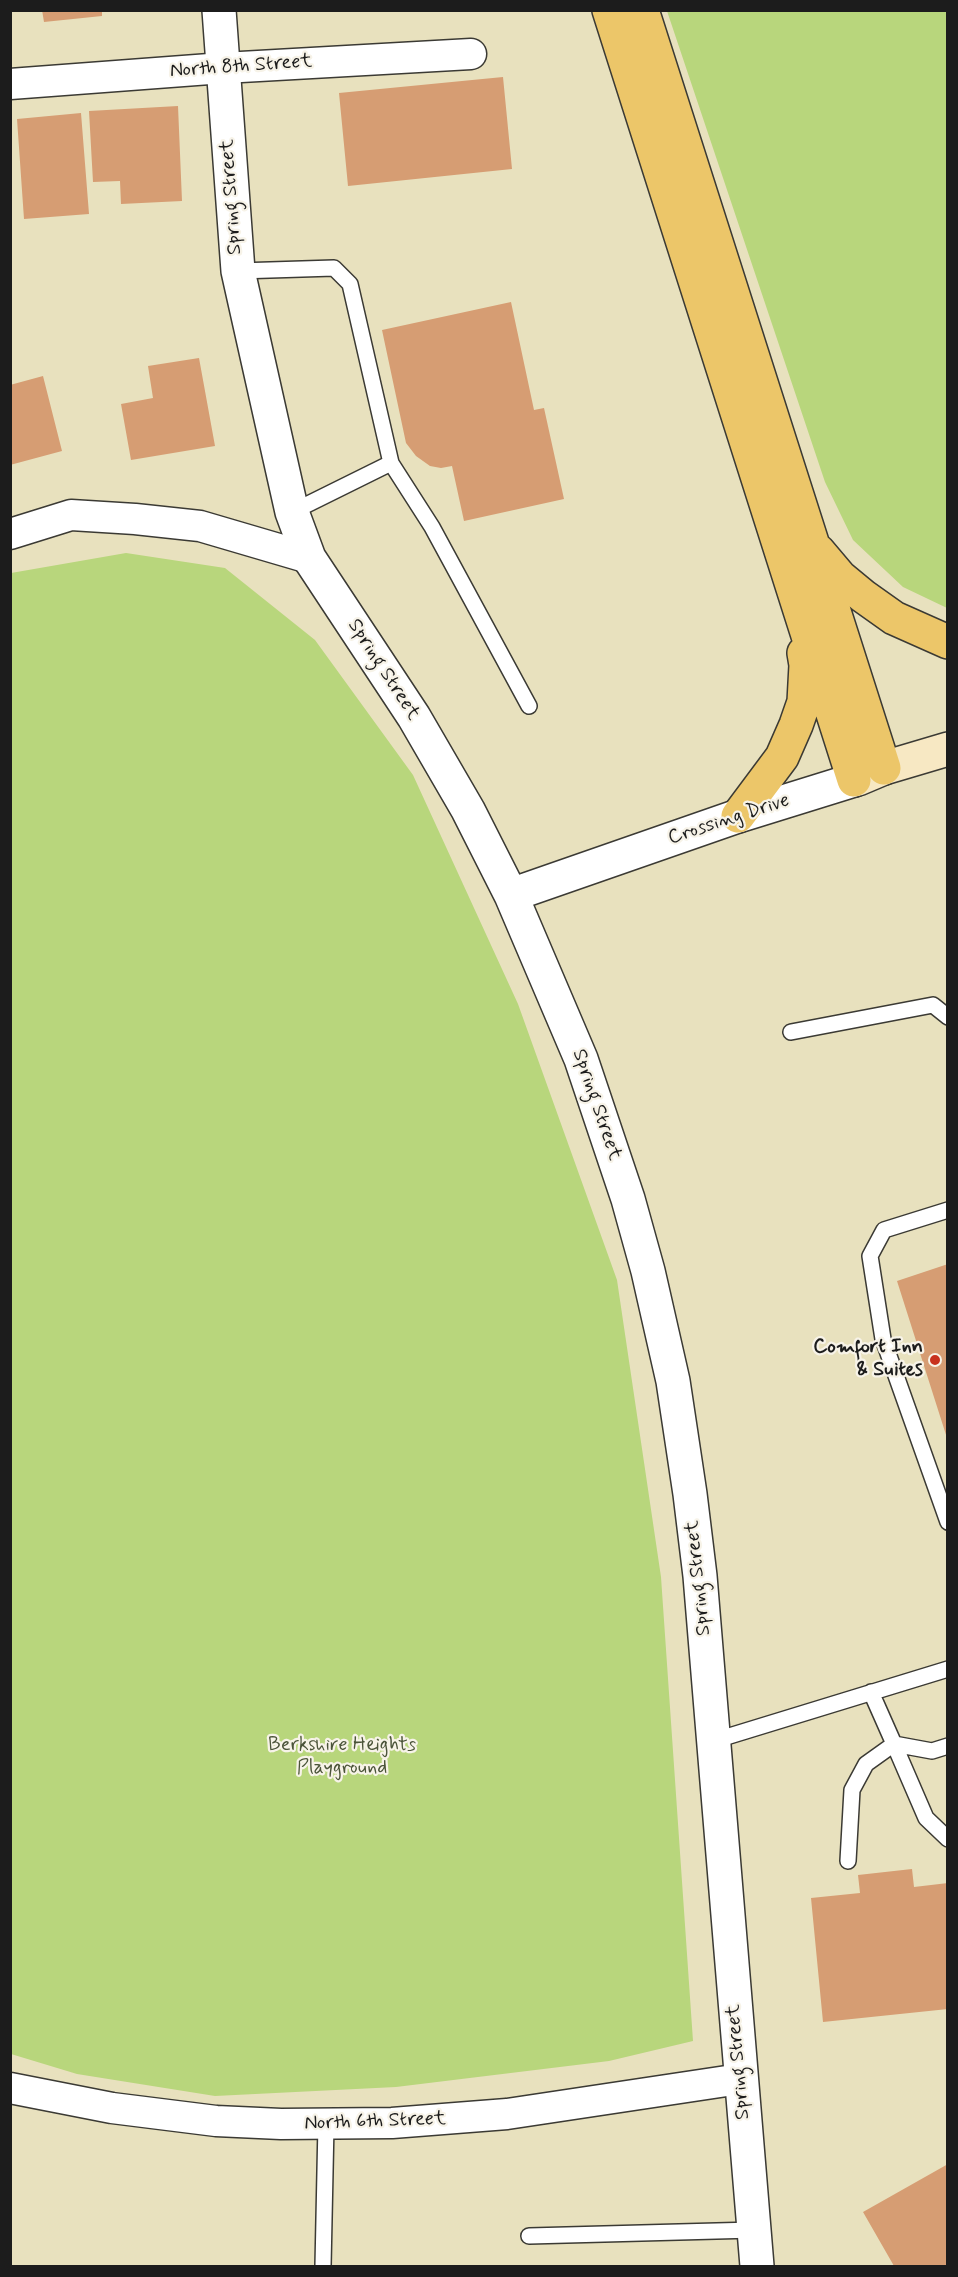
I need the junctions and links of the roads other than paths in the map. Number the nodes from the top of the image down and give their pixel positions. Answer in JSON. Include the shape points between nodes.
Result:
{"nodes":[{"id":1,"x":219,"y":10,"type":"edge"},
{"id":2,"x":609,"y":10,"type":"edge"},
{"id":3,"x":642,"y":10,"type":"edge"},
{"id":4,"x":471,"y":54,"type":"dead end"},
{"id":5,"x":223,"y":68,"type":"junction"},
{"id":6,"x":10,"y":84,"type":"edge"},
{"id":7,"x":238,"y":271,"type":"junction"},
{"id":8,"x":391,"y":463,"type":"junction"},
{"id":9,"x":292,"y":512,"type":"junction"},
{"id":10,"x":10,"y":534,"type":"edge"},
{"id":11,"x":812,"y":544,"type":"junction"},
{"id":12,"x":309,"y":558,"type":"junction"},
{"id":13,"x":793,"y":590,"type":"junction"},
{"id":14,"x":948,"y":642,"type":"edge"},
{"id":15,"x":529,"y":706,"type":"dead end"},
{"id":16,"x":948,"y":749,"type":"edge"},
{"id":17,"x":884,"y":768,"type":"junction"},
{"id":18,"x":854,"y":780,"type":"junction"},
{"id":19,"x":738,"y":816,"type":"junction"},
{"id":20,"x":511,"y":895,"type":"junction"},
{"id":21,"x":948,"y":1017,"type":"edge"},
{"id":22,"x":791,"y":1032,"type":"dead end"},
{"id":23,"x":948,"y":1210,"type":"edge"},
{"id":24,"x":948,"y":1522,"type":"edge"},
{"id":25,"x":948,"y":1669,"type":"edge"},
{"id":26,"x":872,"y":1692,"type":"junction"},
{"id":27,"x":713,"y":1741,"type":"junction"},
{"id":28,"x":894,"y":1744,"type":"junction"},
{"id":29,"x":948,"y":1746,"type":"edge"},
{"id":30,"x":948,"y":1839,"type":"edge"},
{"id":31,"x":848,"y":1861,"type":"dead end"},
{"id":32,"x":740,"y":2079,"type":"junction"},
{"id":33,"x":10,"y":2088,"type":"edge"},
{"id":34,"x":326,"y":2124,"type":"junction"},
{"id":35,"x":754,"y":2230,"type":"junction"},
{"id":36,"x":529,"y":2236,"type":"dead end"},
{"id":37,"x":323,"y":2266,"type":"edge"},
{"id":38,"x":757,"y":2266,"type":"edge"}],
"edges":[{"from":1,"to":5,"type":"street","name":"Spring Street"},
{"from":2,"to":13,"type":"highway"},
{"from":3,"to":11,"type":"highway"},
{"from":4,"to":5,"type":"street","name":"North 8th Street"},
{"from":5,"to":6,"type":"street","name":"North 8th Street"},
{"from":5,"to":7,"type":"street","name":"Spring Street"},
{"from":7,"to":8,"type":"lane","via":[[334,268],[350,284]]},
{"from":7,"to":9,"type":"street","name":"Spring Street"},
{"from":8,"to":9,"type":"lane"},
{"from":8,"to":15,"type":"lane","via":[[432,527]]},
{"from":9,"to":12,"type":"street","name":"Spring Street"},
{"from":10,"to":12,"type":"street","via":[[71,514],[135,519],[200,526]]},
{"from":11,"to":14,"type":"highway","via":[[840,577],[863,596],[894,618]]},
{"from":11,"to":17,"type":"highway"},
{"from":12,"to":20,"type":"street","name":"Spring Street","via":[[414,717]]},
{"from":13,"to":18,"type":"highway"},
{"from":13,"to":19,"type":"highway","via":[[806,665],[804,702],[782,758]]},
{"from":16,"to":17,"type":"main road","name":"Crossing Drive"},
{"from":17,"to":18,"type":"main road","name":"Crossing Drive"},
{"from":18,"to":19,"type":"street","name":"Crossing Drive"},
{"from":19,"to":20,"type":"street","name":"Crossing Drive"},
{"from":20,"to":27,"type":"street","name":"Spring Street","via":[[581,1059],[625,1188],[648,1271],[673,1381],[690,1494]]},
{"from":21,"to":22,"type":"lane","via":[[933,1005]]},
{"from":23,"to":24,"type":"lane","via":[[884,1230],[870,1256],[883,1339]]},
{"from":25,"to":26,"type":"lane"},
{"from":26,"to":27,"type":"lane"},
{"from":26,"to":28,"type":"lane"},
{"from":27,"to":32,"type":"street","name":"Spring Street"},
{"from":28,"to":29,"type":"lane","via":[[932,1751]]},
{"from":28,"to":30,"type":"lane","via":[[926,1818]]},
{"from":28,"to":31,"type":"lane","via":[[866,1764],[852,1790]]},
{"from":32,"to":34,"type":"street","name":"North 6th Street","via":[[455,2120]]},
{"from":32,"to":35,"type":"street","name":"Spring Street"},
{"from":33,"to":34,"type":"street","name":"North 6th Street","via":[[112,2108],[216,2121]]},
{"from":34,"to":37,"type":"lane"},
{"from":35,"to":36,"type":"lane"},
{"from":35,"to":38,"type":"street","name":"Spring Street"}]}
